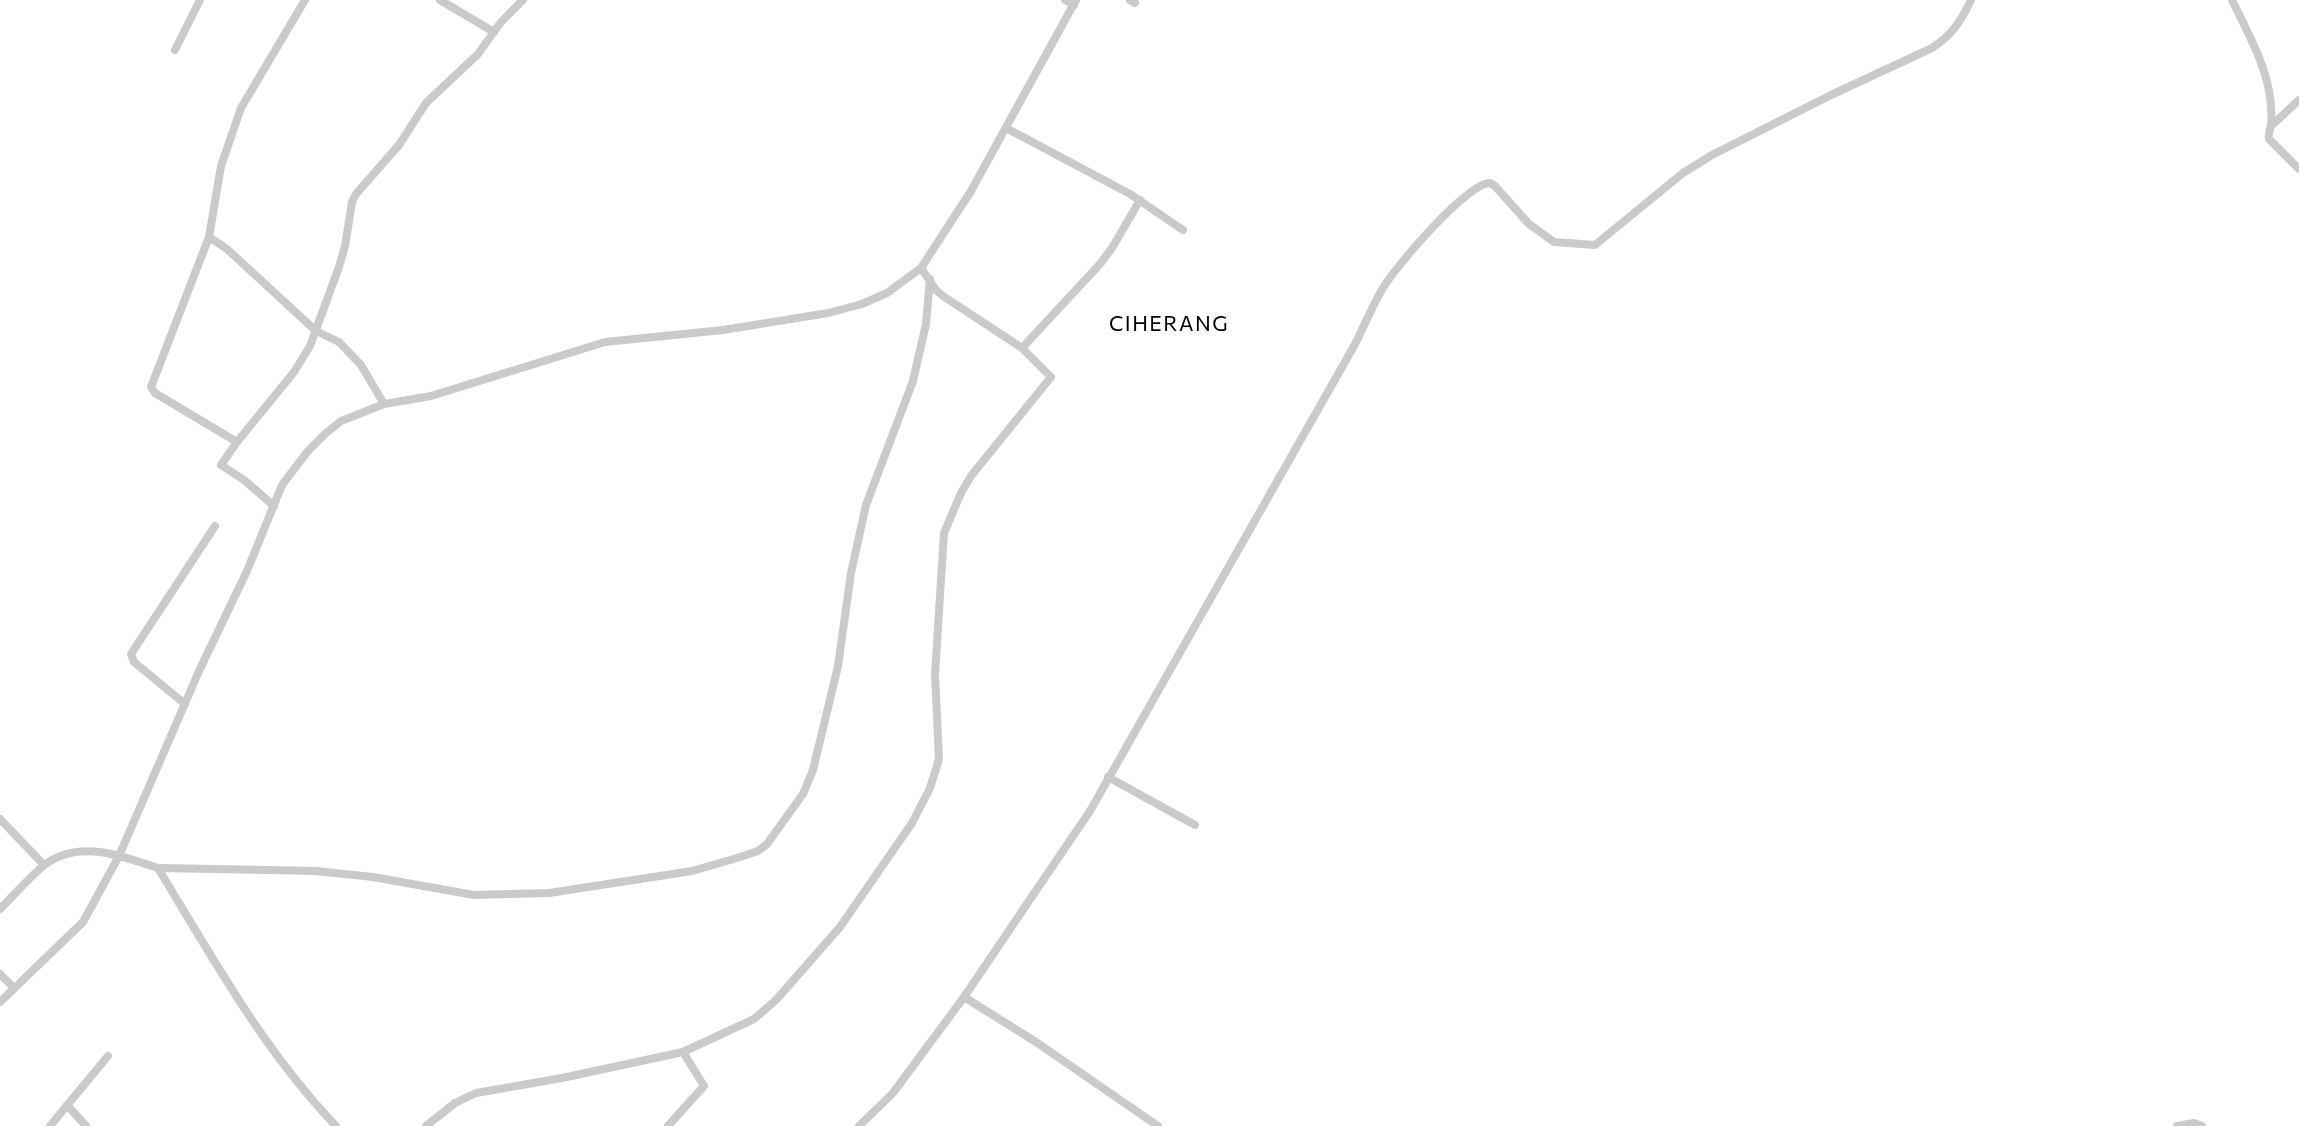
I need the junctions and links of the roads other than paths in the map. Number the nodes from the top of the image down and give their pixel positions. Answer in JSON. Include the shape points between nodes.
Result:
{"nodes":[{"id":1,"x":200,"y":0,"type":"edge"},
{"id":2,"x":305,"y":0,"type":"edge"},
{"id":3,"x":440,"y":0,"type":"edge"},
{"id":4,"x":523,"y":0,"type":"edge"},
{"id":5,"x":1065,"y":0,"type":"edge"},
{"id":6,"x":1971,"y":0,"type":"edge"},
{"id":7,"x":2232,"y":0,"type":"edge"},
{"id":8,"x":1075,"y":3,"type":"edge"},
{"id":9,"x":494,"y":32,"type":"junction"},
{"id":10,"x":175,"y":50,"type":"dead end"},
{"id":11,"x":2299,"y":100,"type":"edge"},
{"id":12,"x":2271,"y":126,"type":"junction"},
{"id":13,"x":1006,"y":128,"type":"junction"},
{"id":14,"x":2297,"y":166,"type":"edge"},
{"id":15,"x":1140,"y":200,"type":"junction"},
{"id":16,"x":1183,"y":230,"type":"dead end"},
{"id":17,"x":209,"y":237,"type":"junction"},
{"id":18,"x":921,"y":268,"type":"junction"},
{"id":19,"x":930,"y":279,"type":"junction"},
{"id":20,"x":316,"y":331,"type":"junction"},
{"id":21,"x":1023,"y":348,"type":"junction"},
{"id":22,"x":384,"y":404,"type":"junction"},
{"id":23,"x":237,"y":442,"type":"junction"},
{"id":24,"x":274,"y":506,"type":"junction"},
{"id":25,"x":215,"y":526,"type":"dead end"},
{"id":26,"x":185,"y":704,"type":"junction"},
{"id":27,"x":1108,"y":777,"type":"junction"},
{"id":28,"x":0,"y":819,"type":"edge"},
{"id":29,"x":1195,"y":825,"type":"dead end"},
{"id":30,"x":119,"y":856,"type":"junction"},
{"id":31,"x":44,"y":865,"type":"junction"},
{"id":32,"x":158,"y":868,"type":"junction"},
{"id":33,"x":0,"y":909,"type":"edge"},
{"id":34,"x":0,"y":974,"type":"edge"},
{"id":35,"x":14,"y":988,"type":"junction"},
{"id":36,"x":964,"y":997,"type":"junction"},
{"id":37,"x":0,"y":1002,"type":"edge"},
{"id":38,"x":683,"y":1052,"type":"junction"},
{"id":39,"x":108,"y":1056,"type":"dead end"},
{"id":40,"x":67,"y":1105,"type":"junction"},
{"id":41,"x":50,"y":1126,"type":"edge"},
{"id":42,"x":87,"y":1126,"type":"edge"},
{"id":43,"x":336,"y":1126,"type":"edge"},
{"id":44,"x":426,"y":1126,"type":"edge"},
{"id":45,"x":668,"y":1126,"type":"edge"},
{"id":46,"x":859,"y":1126,"type":"edge"},
{"id":47,"x":1158,"y":1126,"type":"edge"},
{"id":48,"x":2177,"y":1126,"type":"edge"},
{"id":49,"x":2202,"y":1126,"type":"edge"}],
"edges":[{"from":1,"to":10,"type":"street"},
{"from":2,"to":17,"type":"street","via":[[241,108],[221,166]]},
{"from":3,"to":9,"type":"street"},
{"from":4,"to":9,"type":"street"},
{"from":5,"to":8,"type":"street"},
{"from":6,"to":27,"type":"street","via":[[1958,26],[1938,44],[1712,155],[1683,173],[1595,245],[1554,242],[1529,224],[1495,186],[1486,183],[1461,198],[1384,287]]},
{"from":7,"to":12,"type":"street","via":[[2267,83]]},
{"from":8,"to":13,"type":"street"},
{"from":9,"to":20,"type":"street","via":[[478,54],[426,104],[399,145],[356,194],[345,246]]},
{"from":11,"to":12,"type":"street"},
{"from":12,"to":14,"type":"street","via":[[2269,139]]},
{"from":13,"to":15,"type":"street"},
{"from":13,"to":18,"type":"street","via":[[971,192]]},
{"from":15,"to":16,"type":"street"},
{"from":15,"to":21,"type":"street","via":[[1100,264]]},
{"from":17,"to":20,"type":"street"},
{"from":17,"to":23,"type":"street","via":[[151,387]]},
{"from":18,"to":19,"type":"street"},
{"from":18,"to":22,"type":"street","via":[[888,293],[839,310],[723,330],[605,342],[431,396]]},
{"from":19,"to":21,"type":"street","via":[[943,296]]},
{"from":19,"to":32,"type":"street","via":[[926,324],[913,381],[864,516],[851,573],[838,666],[813,770],[803,794],[767,844],[692,871],[549,893],[474,895],[315,871]]},
{"from":20,"to":22,"type":"street","via":[[339,342],[360,365]]},
{"from":20,"to":23,"type":"street","via":[[294,372]]},
{"from":21,"to":38,"type":"street","via":[[1051,377],[971,476],[944,533],[935,674],[939,759],[930,788],[912,823],[850,914],[776,1000],[754,1018]]},
{"from":22,"to":24,"type":"street","via":[[341,421],[325,434],[291,472]]},
{"from":23,"to":24,"type":"street","via":[[221,465]]},
{"from":24,"to":26,"type":"street"},
{"from":25,"to":26,"type":"street","via":[[131,654],[134,662]]},
{"from":26,"to":30,"type":"street"},
{"from":27,"to":29,"type":"street"},
{"from":27,"to":36,"type":"street","via":[[1090,811]]},
{"from":28,"to":31,"type":"street"},
{"from":30,"to":31,"type":"street","via":[[72,851]]},
{"from":30,"to":32,"type":"street"},
{"from":30,"to":35,"type":"street","via":[[83,922]]},
{"from":31,"to":33,"type":"street"},
{"from":32,"to":43,"type":"street","via":[[278,1056]]},
{"from":34,"to":35,"type":"street"},
{"from":35,"to":37,"type":"street"},
{"from":36,"to":46,"type":"street","via":[[893,1093]]},
{"from":36,"to":47,"type":"street"},
{"from":38,"to":44,"type":"street","via":[[483,1090],[454,1103]]},
{"from":38,"to":45,"type":"street","via":[[704,1086]]},
{"from":39,"to":40,"type":"street"},
{"from":40,"to":41,"type":"street"},
{"from":40,"to":42,"type":"street"},
{"from":48,"to":49,"type":"street"}]}
